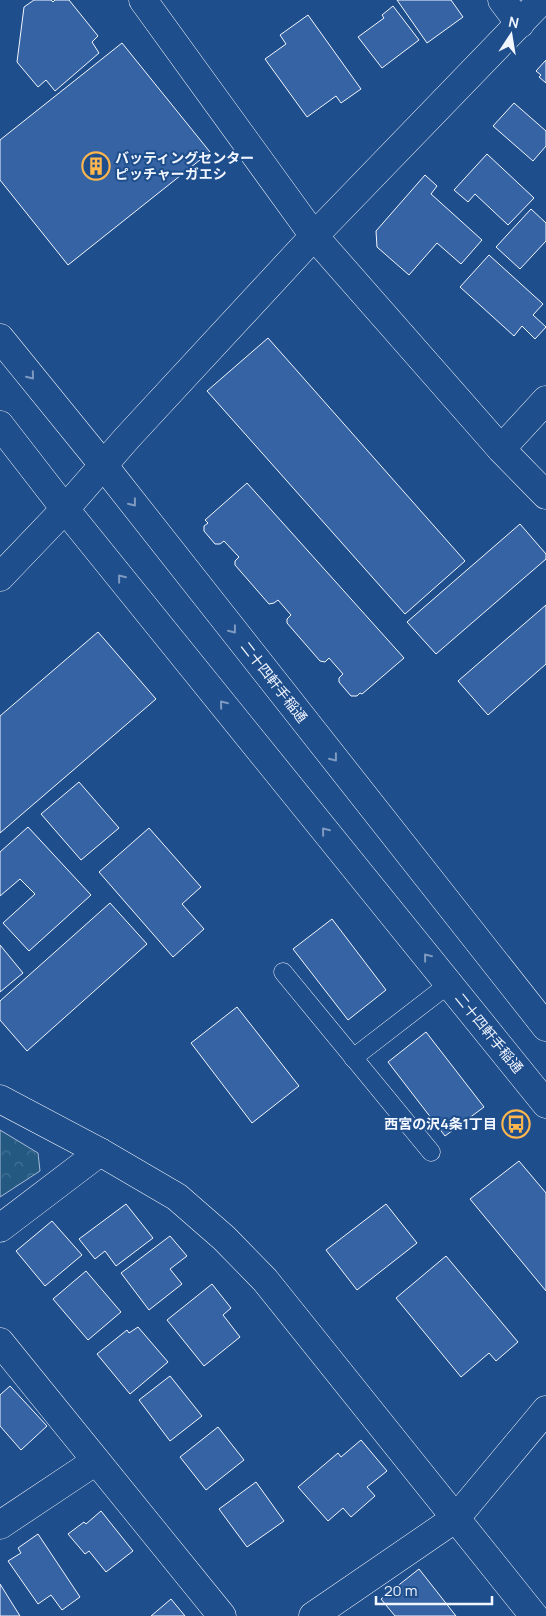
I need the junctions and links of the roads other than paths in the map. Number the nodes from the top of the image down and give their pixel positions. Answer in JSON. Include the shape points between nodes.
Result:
{"nodes":[{"id":1,"x":143,"y":0,"type":"edge"},
{"id":2,"x":502,"y":0,"type":"edge"},
{"id":3,"x":542,"y":0,"type":"edge"},
{"id":4,"x":520,"y":24,"type":"junction"},
{"id":5,"x":314,"y":236,"type":"junction"},
{"id":6,"x":0,"y":338,"type":"edge"},
{"id":7,"x":546,"y":400,"type":"edge"},
{"id":8,"x":0,"y":425,"type":"edge"},
{"id":9,"x":502,"y":448,"type":"junction"},
{"id":10,"x":104,"y":466,"type":"junction"},
{"id":11,"x":546,"y":495,"type":"edge"},
{"id":12,"x":65,"y":510,"type":"junction"},
{"id":13,"x":0,"y":577,"type":"edge"},
{"id":14,"x":283,"y":972,"type":"dead end"},
{"id":15,"x":449,"y":984,"type":"junction"},
{"id":16,"x":546,"y":1027,"type":"edge"},
{"id":17,"x":354,"y":1058,"type":"junction"},
{"id":18,"x":0,"y":1099,"type":"edge"},
{"id":19,"x":546,"y":1104,"type":"edge"},
{"id":20,"x":100,"y":1152,"type":"junction"},
{"id":21,"x":430,"y":1152,"type":"dead end"},
{"id":22,"x":0,"y":1228,"type":"edge"},
{"id":23,"x":0,"y":1342,"type":"edge"},
{"id":24,"x":546,"y":1410,"type":"edge"},
{"id":25,"x":96,"y":1461,"type":"junction"},
{"id":26,"x":456,"y":1518,"type":"junction"},
{"id":27,"x":0,"y":1525,"type":"edge"},
{"id":28,"x":222,"y":1616,"type":"edge"},
{"id":29,"x":313,"y":1616,"type":"edge"},
{"id":30,"x":534,"y":1616,"type":"edge"}],
"edges":[{"from":1,"to":5,"type":"street"},
{"from":2,"to":4,"type":"street"},
{"from":3,"to":4,"type":"street"},
{"from":4,"to":5,"type":"street"},
{"from":5,"to":9,"type":"street"},
{"from":5,"to":10,"type":"street"},
{"from":6,"to":10,"type":"street","name":"二十四軒手稲通","one_way":true},
{"from":7,"to":9,"type":"street"},
{"from":8,"to":12,"type":"street","name":"二十四軒手稲通"},
{"from":9,"to":11,"type":"street"},
{"from":10,"to":12,"type":"street"},
{"from":10,"to":16,"type":"street","name":"二十四軒手稲通","one_way":true},
{"from":12,"to":13,"type":"street"},
{"from":15,"to":12,"type":"street","name":"二十四軒手稲通","one_way":true},
{"from":14,"to":17,"type":"lane"},
{"from":15,"to":17,"type":"lane"},
{"from":15,"to":19,"type":"street","name":"二十四軒手稲通"},
{"from":17,"to":21,"type":"lane"},
{"from":18,"to":20,"type":"street"},
{"from":20,"to":22,"type":"street"},
{"from":20,"to":26,"type":"street","via":[[177,1197],[231,1245],[265,1280]]},
{"from":23,"to":25,"type":"street"},
{"from":24,"to":26,"type":"street"},
{"from":25,"to":27,"type":"street"},
{"from":25,"to":28,"type":"street"},
{"from":26,"to":29,"type":"street"},
{"from":26,"to":30,"type":"street"}]}
